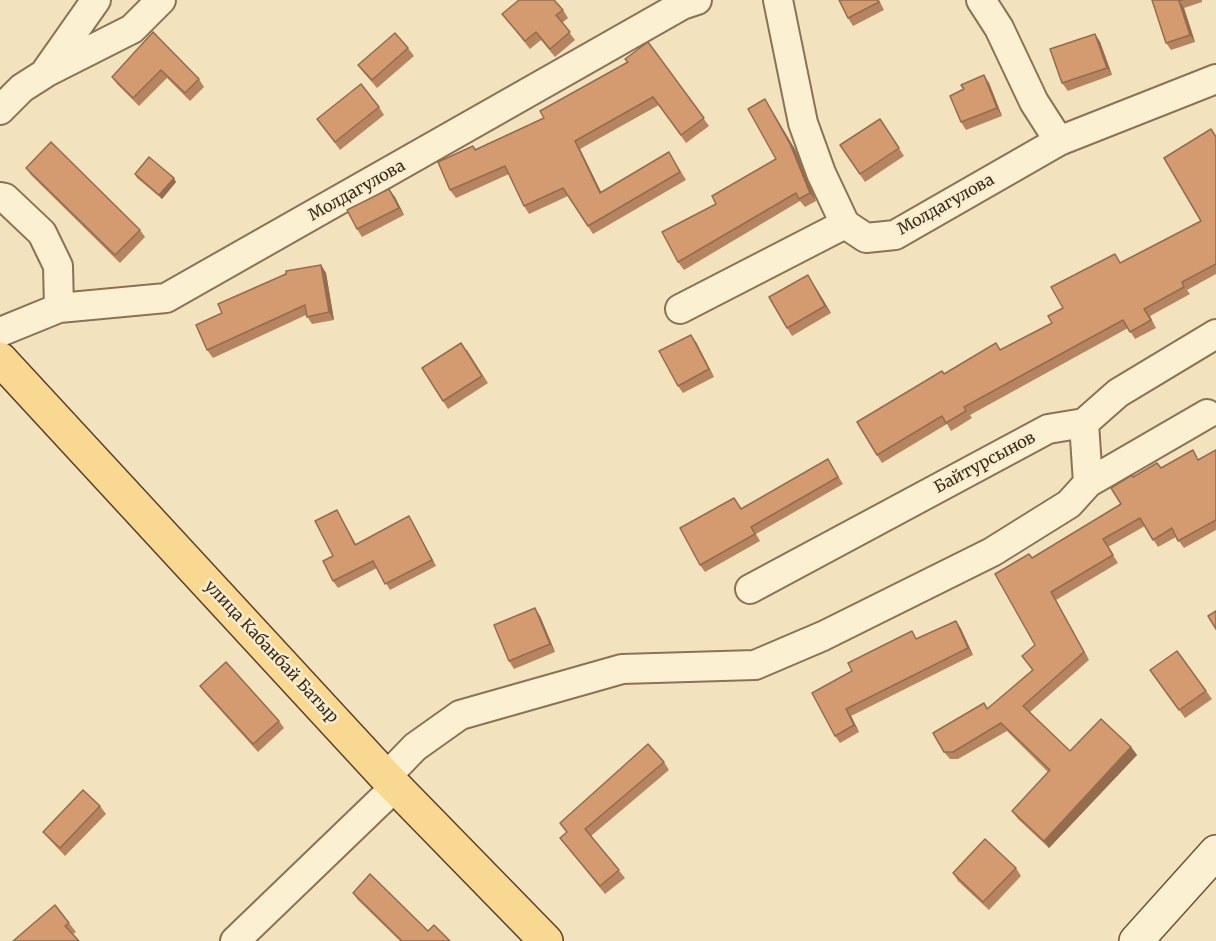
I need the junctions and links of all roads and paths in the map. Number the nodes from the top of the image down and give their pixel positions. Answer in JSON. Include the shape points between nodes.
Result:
{"nodes":[{"id":1,"x":96,"y":0,"type":"edge"},
{"id":2,"x":161,"y":0,"type":"edge"},
{"id":3,"x":697,"y":0,"type":"edge"},
{"id":4,"x":778,"y":0,"type":"edge"},
{"id":5,"x":981,"y":0,"type":"edge"},
{"id":6,"x":44,"y":74,"type":"junction"},
{"id":7,"x":1216,"y":79,"type":"edge"},
{"id":8,"x":0,"y":110,"type":"edge"},
{"id":9,"x":1059,"y":141,"type":"junction"},
{"id":10,"x":0,"y":197,"type":"edge"},
{"id":11,"x":845,"y":224,"type":"junction"},
{"id":12,"x":59,"y":308,"type":"junction"},
{"id":13,"x":680,"y":309,"type":"dead end"},
{"id":14,"x":0,"y":332,"type":"edge"},
{"id":15,"x":1216,"y":334,"type":"edge"},
{"id":16,"x":0,"y":359,"type":"edge"},
{"id":17,"x":1207,"y":414,"type":"dead end"},
{"id":18,"x":1084,"y":423,"type":"junction"},
{"id":19,"x":1088,"y":483,"type":"junction"},
{"id":20,"x":750,"y":589,"type":"dead end"},
{"id":21,"x":391,"y":782,"type":"junction"},
{"id":22,"x":1216,"y":852,"type":"edge"},
{"id":23,"x":235,"y":941,"type":"edge"},
{"id":24,"x":546,"y":941,"type":"edge"},
{"id":25,"x":1136,"y":941,"type":"edge"}],
"edges":[{"from":1,"to":6,"type":"street"},
{"from":2,"to":6,"type":"street","via":[[132,29]]},
{"from":3,"to":12,"type":"street","name":"Молдагулова","via":[[166,298]]},
{"from":4,"to":11,"type":"street","via":[[803,123]]},
{"from":5,"to":9,"type":"street"},
{"from":6,"to":8,"type":"street","via":[[22,88]]},
{"from":7,"to":9,"type":"street","name":"Молдагулова"},
{"from":9,"to":11,"type":"street","name":"Молдагулова","via":[[895,235],[866,238]]},
{"from":10,"to":12,"type":"street","via":[[42,233],[58,266]]},
{"from":11,"to":13,"type":"street"},
{"from":12,"to":14,"type":"street","name":"Молдагулова"},
{"from":15,"to":18,"type":"street","via":[[1118,393]]},
{"from":16,"to":21,"type":"main road","name":"улица Кабанбай Батыр"},
{"from":17,"to":19,"type":"street"},
{"from":18,"to":19,"type":"street"},
{"from":18,"to":20,"type":"street","name":"Байтурсынов","via":[[1048,429]]},
{"from":19,"to":21,"type":"street","via":[[1069,504],[992,552],[823,636],[755,665],[622,669],[460,715],[415,747]]},
{"from":21,"to":23,"type":"street"},
{"from":21,"to":24,"type":"main road","name":"улица Кабанбай Батыр"},
{"from":22,"to":25,"type":"main road"}]}
